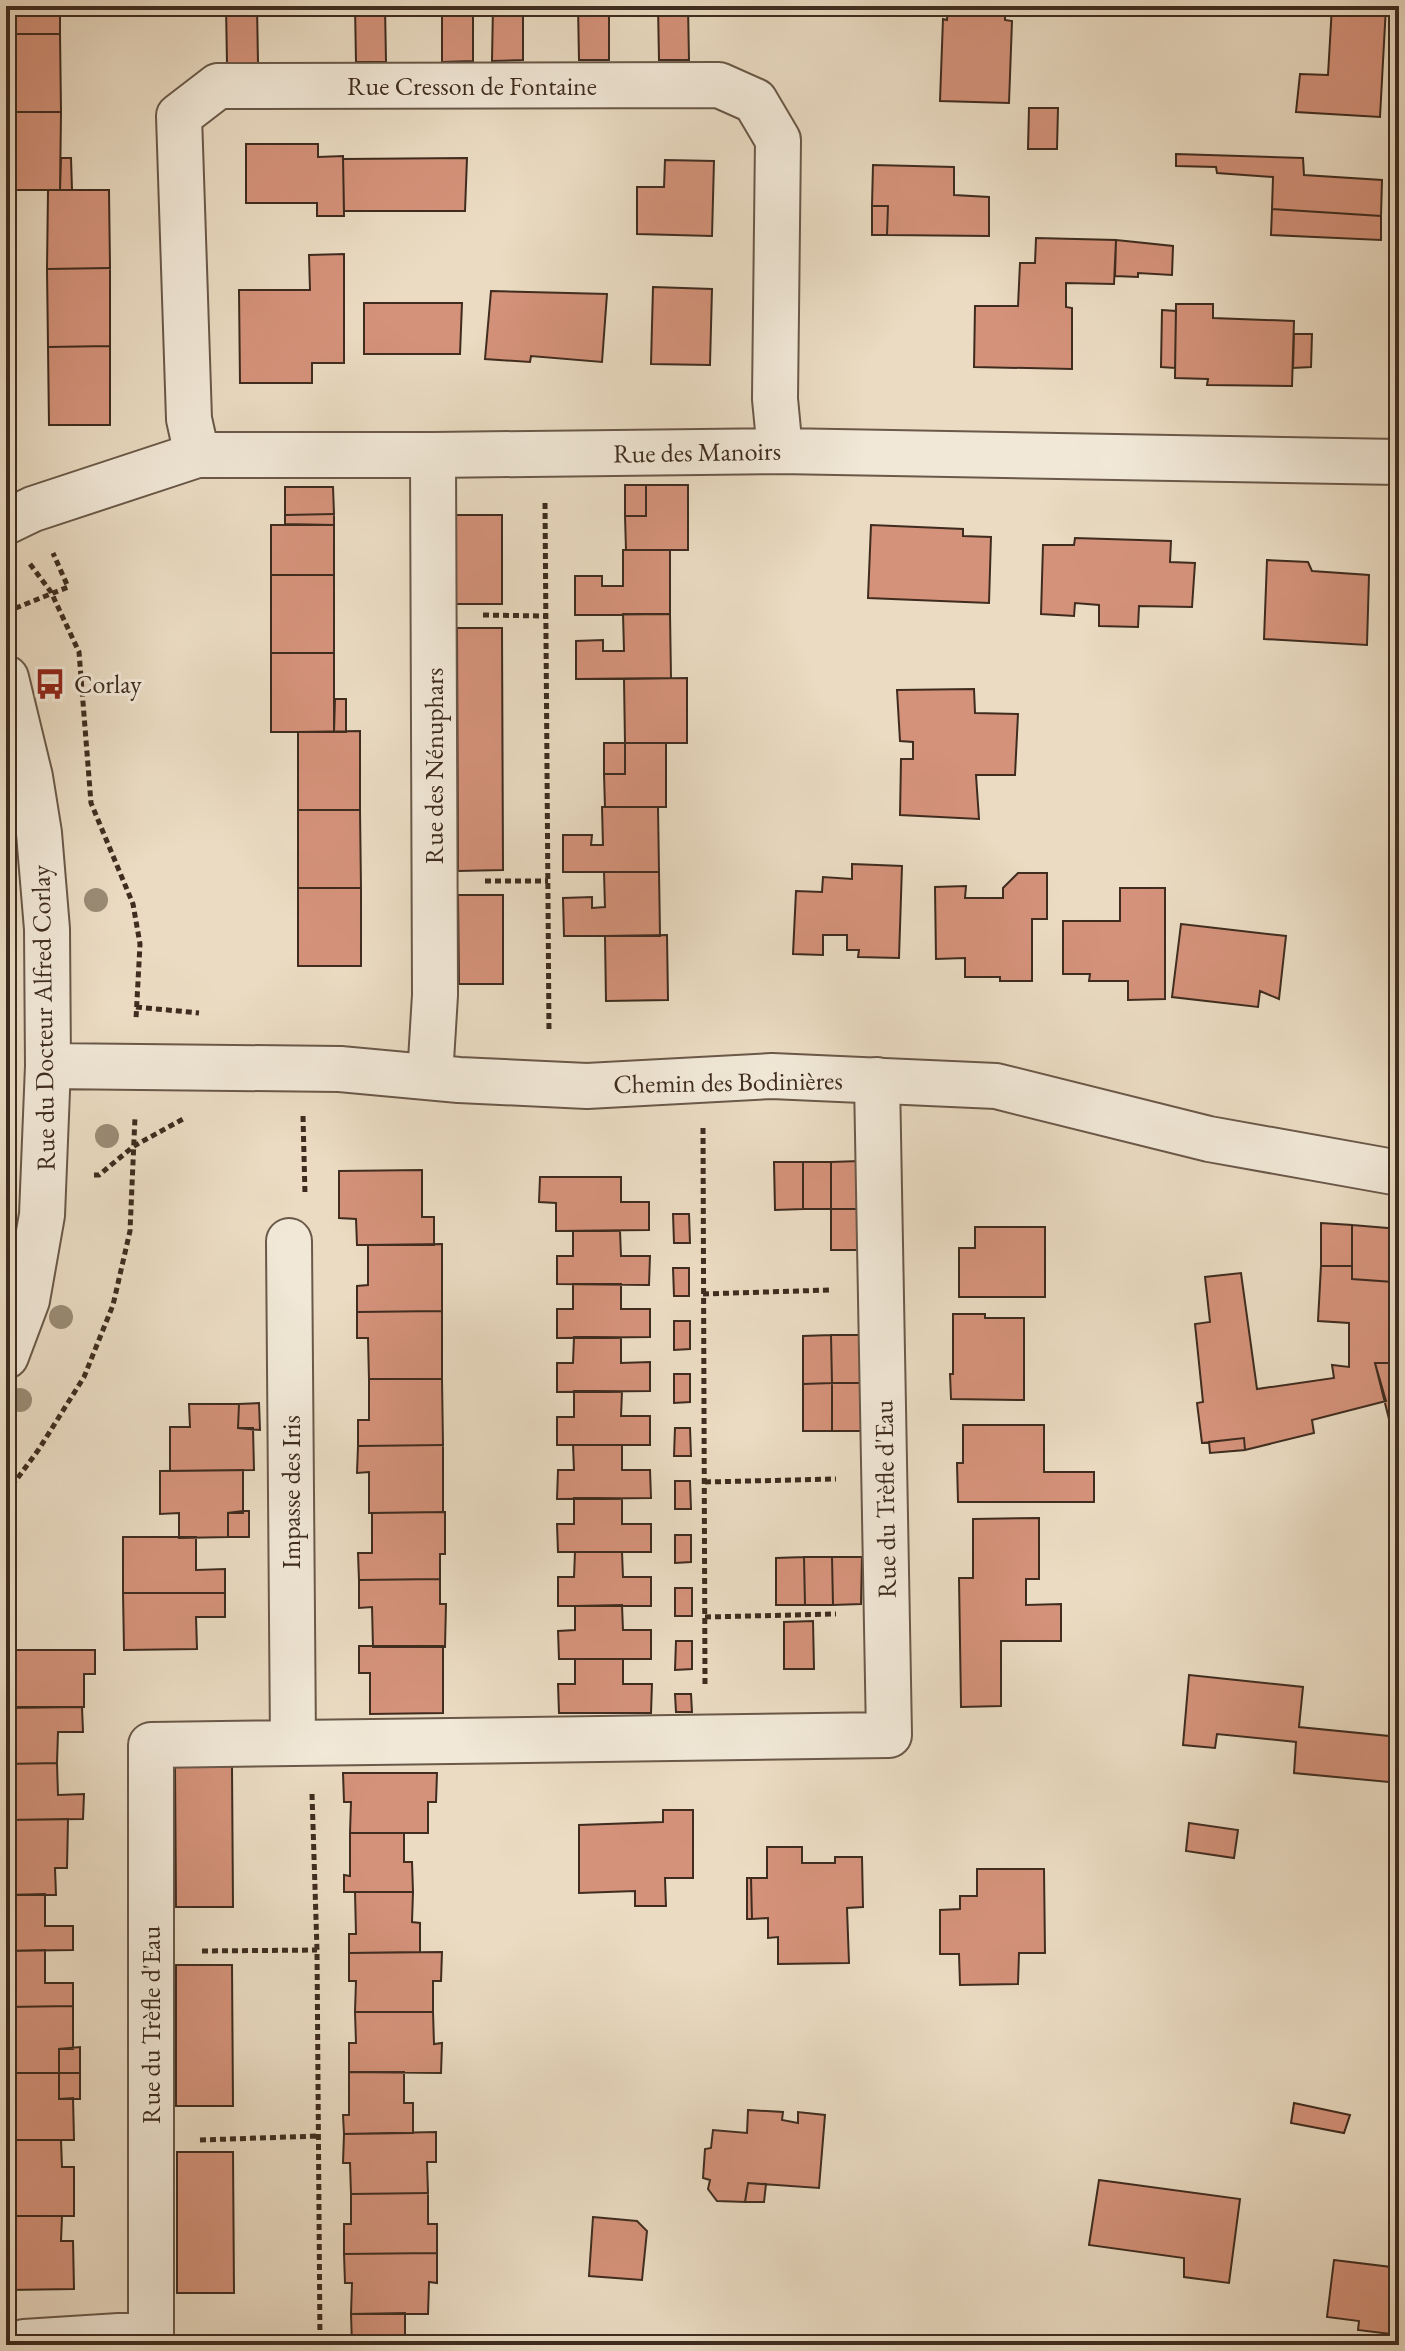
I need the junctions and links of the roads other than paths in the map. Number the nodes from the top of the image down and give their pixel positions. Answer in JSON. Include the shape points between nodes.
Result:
{"nodes":[{"id":1,"x":780,"y":451,"type":"junction"},
{"id":2,"x":197,"y":455,"type":"junction"},
{"id":3,"x":433,"y":455,"type":"junction"},
{"id":4,"x":1399,"y":462,"type":"edge"},
{"id":5,"x":6,"y":522,"type":"edge"},
{"id":6,"x":6,"y":678,"type":"edge"},
{"id":7,"x":48,"y":1066,"type":"junction"},
{"id":8,"x":430,"y":1077,"type":"junction"},
{"id":9,"x":877,"y":1080,"type":"junction"},
{"id":10,"x":1399,"y":1173,"type":"edge"},
{"id":11,"x":289,"y":1241,"type":"road end"},
{"id":12,"x":6,"y":1356,"type":"edge"},
{"id":13,"x":302,"y":1743,"type":"junction"},
{"id":14,"x":24,"y":2345,"type":"edge"}],
"edges":[{"from":1,"to":2,"type":"street","name":"Rue Cresson de Fontaine","via":[[775,399],[778,140],[755,101],[719,85],[218,86],[179,116],[189,419]]},
{"from":1,"to":3,"type":"street","name":"Rue des Manoirs"},
{"from":1,"to":4,"type":"street","name":"Rue des Manoirs"},
{"from":2,"to":3,"type":"street","name":"Rue des Manoirs"},
{"from":2,"to":5,"type":"street","name":"Rue des Manoirs"},
{"from":3,"to":8,"type":"street","name":"Rue des Nénuphars","via":[[435,995]]},
{"from":6,"to":7,"type":"street","name":"Rue du Docteur Alfred Corlay","via":[[39,833],[47,929]]},
{"from":7,"to":8,"type":"street","name":"Chemin des Bodinières","via":[[340,1069]]},
{"from":7,"to":12,"type":"street","name":"Rue du Docteur Alfred Corlay","via":[[42,1215],[27,1300]]},
{"from":8,"to":9,"type":"street","name":"Chemin des Bodinières","via":[[587,1086],[772,1076]]},
{"from":9,"to":10,"type":"street","name":"Chemin des Bodinières","via":[[996,1086],[1209,1139]]},
{"from":9,"to":13,"type":"street","name":"Rue du Trèfle d'Eau","via":[[889,1735]]},
{"from":11,"to":13,"type":"street","name":"Impasse des Iris"},
{"from":13,"to":14,"type":"street","name":"Rue du Trèfle d'Eau","via":[[151,1745],[151,2334]]}]}
